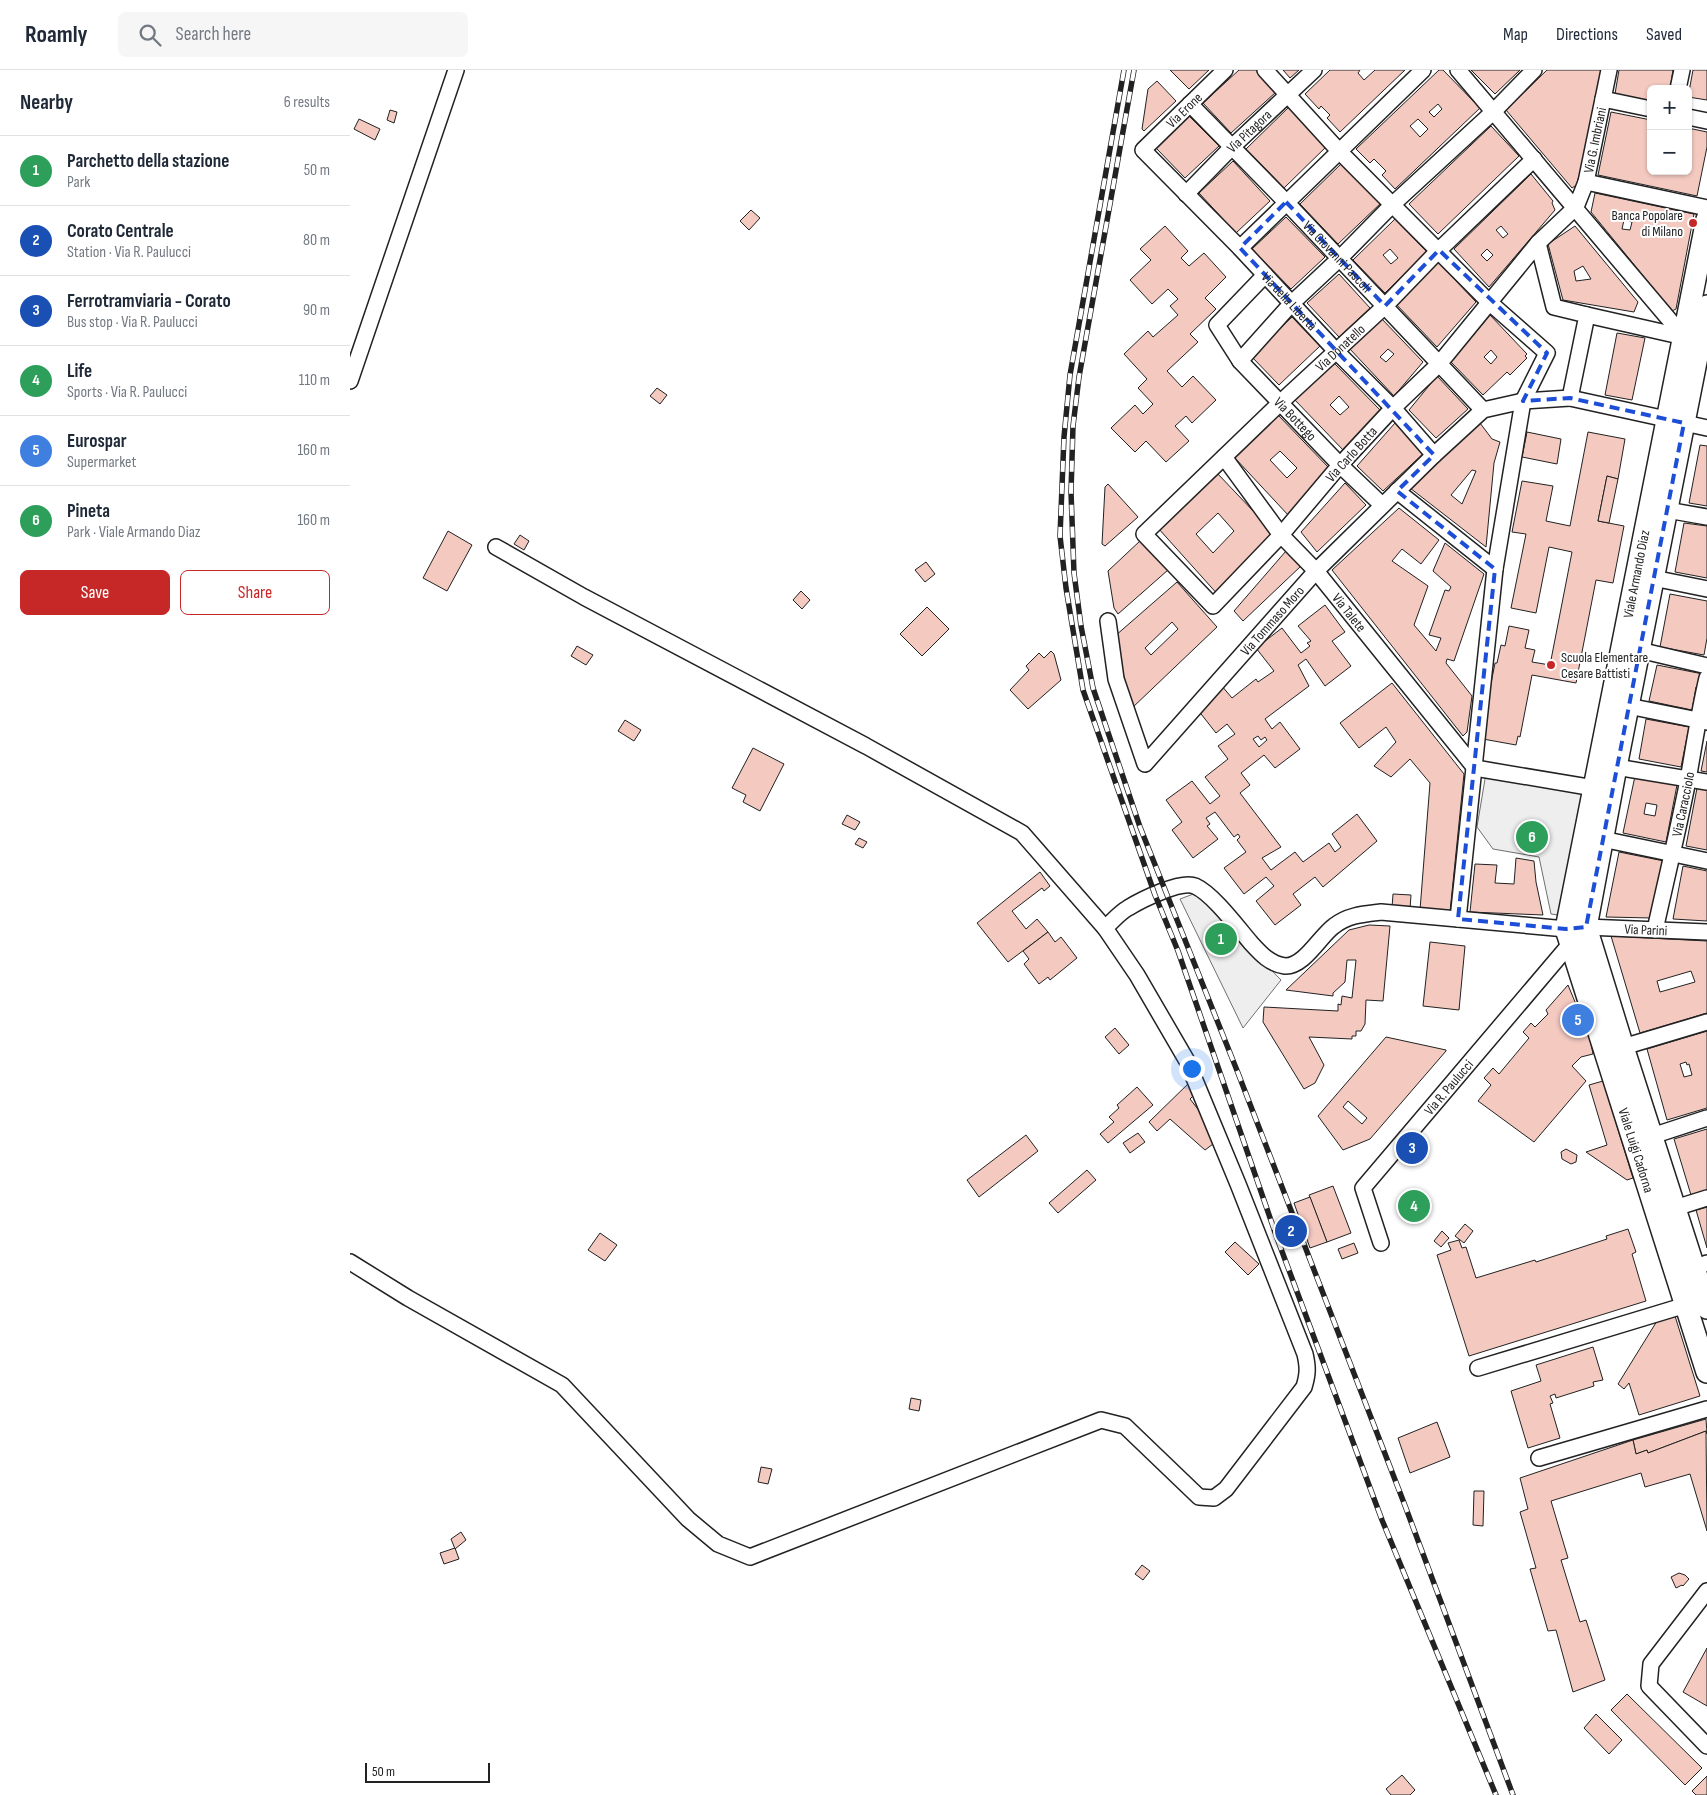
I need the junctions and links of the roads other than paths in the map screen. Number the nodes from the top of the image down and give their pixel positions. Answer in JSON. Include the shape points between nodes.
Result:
{"nodes":[{"id":1,"x":456,"y":70,"type":"edge"},
{"id":2,"x":1225,"y":70,"type":"edge"},
{"id":3,"x":1265,"y":70,"type":"edge"},
{"id":4,"x":1314,"y":70,"type":"edge"},
{"id":5,"x":1423,"y":70,"type":"edge"},
{"id":6,"x":1458,"y":70,"type":"edge"},
{"id":7,"x":1534,"y":70,"type":"edge"},
{"id":8,"x":1609,"y":70,"type":"edge"},
{"id":9,"x":1682,"y":70,"type":"edge"},
{"id":10,"x":1679,"y":85,"type":"edge"},
{"id":11,"x":1289,"y":95,"type":"junction"},
{"id":12,"x":1603,"y":99,"type":"junction"},
{"id":13,"x":1190,"y":104,"type":"junction"},
{"id":14,"x":1647,"y":108,"type":"edge"},
{"id":15,"x":1493,"y":112,"type":"junction"},
{"id":16,"x":1692,"y":118,"type":"edge"},
{"id":17,"x":1707,"y":121,"type":"edge"},
{"id":18,"x":1232,"y":147,"type":"junction"},
{"id":19,"x":1143,"y":150,"type":"joint"},
{"id":20,"x":1339,"y":151,"type":"junction"},
{"id":21,"x":1534,"y":158,"type":"junction"},
{"id":22,"x":1586,"y":182,"type":"junction"},
{"id":23,"x":1186,"y":194,"type":"junction"},
{"id":24,"x":1286,"y":202,"type":"junction"},
{"id":25,"x":1393,"y":204,"type":"junction"},
{"id":26,"x":1576,"y":208,"type":"junction"},
{"id":27,"x":1707,"y":208,"type":"edge"},
{"id":28,"x":1707,"y":218,"type":"edge"},
{"id":29,"x":1538,"y":243,"type":"junction"},
{"id":30,"x":1240,"y":248,"type":"junction"},
{"id":31,"x":1439,"y":250,"type":"junction"},
{"id":32,"x":1339,"y":259,"type":"junction"},
{"id":33,"x":1265,"y":275,"type":"junction"},
{"id":34,"x":1489,"y":302,"type":"junction"},
{"id":35,"x":1292,"y":303,"type":"junction"},
{"id":36,"x":1385,"y":306,"type":"junction"},
{"id":37,"x":1707,"y":306,"type":"edge"},
{"id":38,"x":1587,"y":315,"type":"junction"},
{"id":39,"x":1697,"y":339,"type":"edge"},
{"id":40,"x":1336,"y":351,"type":"junction"},
{"id":41,"x":1240,"y":361,"type":"junction"},
{"id":42,"x":1440,"y":364,"type":"junction"},
{"id":43,"x":350,"y":381,"type":"edge"},
{"id":44,"x":1570,"y":398,"type":"junction"},
{"id":45,"x":1523,"y":401,"type":"junction"},
{"id":46,"x":1281,"y":402,"type":"junction"},
{"id":47,"x":1393,"y":408,"type":"junction"},
{"id":48,"x":1483,"y":410,"type":"junction"},
{"id":49,"x":1675,"y":422,"type":"junction"},
{"id":50,"x":1707,"y":428,"type":"edge"},
{"id":51,"x":1434,"y":455,"type":"junction"},
{"id":52,"x":1224,"y":457,"type":"junction"},
{"id":53,"x":1340,"y":466,"type":"junction"},
{"id":54,"x":1397,"y":491,"type":"junction"},
{"id":55,"x":1382,"y":505,"type":"junction"},
{"id":56,"x":1667,"y":510,"type":"junction"},
{"id":57,"x":1707,"y":517,"type":"edge"},
{"id":58,"x":1281,"y":535,"type":"junction"},
{"id":59,"x":496,"y":547,"type":"dead end"},
{"id":60,"x":1495,"y":569,"type":"junction"},
{"id":61,"x":1316,"y":570,"type":"junction"},
{"id":62,"x":1653,"y":578,"type":"junction"},
{"id":63,"x":1707,"y":589,"type":"edge"},
{"id":64,"x":1213,"y":606,"type":"joint"},
{"id":65,"x":1108,"y":621,"type":"dead end"},
{"id":66,"x":1639,"y":650,"type":"junction"},
{"id":67,"x":1707,"y":666,"type":"edge"},
{"id":68,"x":1707,"y":678,"type":"edge"},
{"id":69,"x":1628,"y":706,"type":"junction"},
{"id":70,"x":1702,"y":721,"type":"edge"},
{"id":71,"x":1616,"y":767,"type":"junction"},
{"id":72,"x":1475,"y":768,"type":"junction"},
{"id":73,"x":1688,"y":778,"type":"junction"},
{"id":74,"x":1707,"y":782,"type":"edge"},
{"id":75,"x":1594,"y":788,"type":"junction"},
{"id":76,"x":1602,"y":839,"type":"junction"},
{"id":77,"x":1673,"y":854,"type":"junction"},
{"id":78,"x":1707,"y":860,"type":"edge"},
{"id":79,"x":1458,"y":919,"type":"junction"},
{"id":80,"x":1105,"y":928,"type":"junction"},
{"id":81,"x":1656,"y":930,"type":"junction"},
{"id":82,"x":1707,"y":932,"type":"edge"},
{"id":83,"x":1574,"y":933,"type":"junction"},
{"id":84,"x":1707,"y":1022,"type":"edge"},
{"id":85,"x":1623,"y":1047,"type":"junction"},
{"id":86,"x":1707,"y":1118,"type":"edge"},
{"id":87,"x":1652,"y":1136,"type":"junction"},
{"id":88,"x":1707,"y":1198,"type":"edge"},
{"id":89,"x":1675,"y":1208,"type":"junction"},
{"id":90,"x":1381,"y":1243,"type":"dead end"},
{"id":91,"x":350,"y":1262,"type":"edge"},
{"id":92,"x":1692,"y":1268,"type":"edge"},
{"id":93,"x":1686,"y":1305,"type":"junction"},
{"id":94,"x":1707,"y":1308,"type":"edge"},
{"id":95,"x":1478,"y":1368,"type":"dead end"},
{"id":96,"x":1707,"y":1372,"type":"edge"},
{"id":97,"x":1707,"y":1409,"type":"edge"},
{"id":98,"x":1540,"y":1458,"type":"dead end"},
{"id":99,"x":1707,"y":1591,"type":"edge"},
{"id":100,"x":1707,"y":1746,"type":"edge"}],
"edges":[{"from":1,"to":43,"type":"street"},
{"from":2,"to":13,"type":"street","name":"Via Erone"},
{"from":3,"to":11,"type":"street"},
{"from":4,"to":11,"type":"street","name":"Via Pitagora"},
{"from":5,"to":20,"type":"street"},
{"from":6,"to":15,"type":"street"},
{"from":7,"to":15,"type":"street"},
{"from":8,"to":12,"type":"street","name":"Via G. Imbriani"},
{"from":9,"to":10,"type":"street"},
{"from":11,"to":18,"type":"street","name":"Via Pitagora"},
{"from":11,"to":20,"type":"street"},
{"from":12,"to":14,"type":"street"},
{"from":12,"to":22,"type":"street","name":"Via G. Imbriani"},
{"from":13,"to":18,"type":"street","name":"Via Giovanni Pascoli"},
{"from":13,"to":19,"type":"street","name":"Via Erone"},
{"from":15,"to":21,"type":"street"},
{"from":15,"to":25,"type":"street"},
{"from":16,"to":17,"type":"street"},
{"from":18,"to":23,"type":"street","name":"Via Pitagora"},
{"from":18,"to":24,"type":"street","name":"Via Giovanni Pascoli"},
{"from":19,"to":23,"type":"street","name":"Via della Libertà"},
{"from":20,"to":24,"type":"street"},
{"from":20,"to":25,"type":"street"},
{"from":21,"to":26,"type":"street"},
{"from":21,"to":31,"type":"street","name":"Via Donatello"},
{"from":22,"to":26,"type":"street","name":"Via G. Imbriani"},
{"from":22,"to":27,"type":"street"},
{"from":23,"to":30,"type":"street","name":"Via della Libertà"},
{"from":24,"to":30,"type":"street"},
{"from":24,"to":32,"type":"street","name":"Via Giovanni Pascoli"},
{"from":25,"to":31,"type":"street"},
{"from":25,"to":32,"type":"street"},
{"from":26,"to":29,"type":"street","name":"Via Carlo Botta"},
{"from":26,"to":39,"type":"street"},
{"from":28,"to":39,"type":"main road"},
{"from":29,"to":34,"type":"street","name":"Via Carlo Botta"},
{"from":29,"to":38,"type":"street","via":[[1554,307]]},
{"from":30,"to":33,"type":"street","name":"Via della Libertà"},
{"from":31,"to":34,"type":"street"},
{"from":31,"to":36,"type":"street","name":"Via Donatello"},
{"from":32,"to":35,"type":"street"},
{"from":32,"to":36,"type":"street","name":"Via Giovanni Pascoli"},
{"from":33,"to":35,"type":"street","name":"Via della Libertà"},
{"from":33,"to":41,"type":"street","name":"Via Bottego","via":[[1217,325]]},
{"from":34,"to":42,"type":"street","name":"Via Carlo Botta"},
{"from":34,"to":45,"type":"street","via":[[1547,353]]},
{"from":35,"to":40,"type":"street","name":"Via della Libertà"},
{"from":35,"to":41,"type":"street"},
{"from":36,"to":40,"type":"street","name":"Via Donatello"},
{"from":36,"to":42,"type":"street","name":"Via Giovanni Pascoli"},
{"from":37,"to":39,"type":"main road"},
{"from":38,"to":39,"type":"street"},
{"from":38,"to":44,"type":"street"},
{"from":39,"to":49,"type":"main road"},
{"from":40,"to":46,"type":"street","name":"Via Donatello"},
{"from":40,"to":47,"type":"street","name":"Via della Libertà"},
{"from":41,"to":46,"type":"street","name":"Via Bottego"},
{"from":42,"to":47,"type":"street","name":"Via Carlo Botta"},
{"from":42,"to":48,"type":"street","name":"Via Giovanni Pascoli"},
{"from":44,"to":45,"type":"street","name":"Via Tommaso Moro"},
{"from":44,"to":49,"type":"street","name":"Via Tommaso Moro"},
{"from":45,"to":48,"type":"street","name":"Via Tommaso Moro"},
{"from":45,"to":60,"type":"street"},
{"from":46,"to":52,"type":"street","name":"Via Donatello"},
{"from":46,"to":53,"type":"street","name":"Via Bottego"},
{"from":47,"to":51,"type":"street","name":"Via della Libertà"},
{"from":47,"to":53,"type":"street","name":"Via Carlo Botta"},
{"from":48,"to":51,"type":"street","name":"Via Tommaso Moro"},
{"from":49,"to":50,"type":"street","name":"Via Tommaso Moro"},
{"from":49,"to":56,"type":"main road"},
{"from":49,"to":75,"type":"main road","name":"Viale Armando Diaz"},
{"from":51,"to":54,"type":"street","name":"Via Tommaso Moro"},
{"from":52,"to":58,"type":"street","name":"Via Talete"},
{"from":52,"to":64,"type":"street","name":"Via Donatello","via":[[1144,534]]},
{"from":53,"to":55,"type":"street","name":"Via Bottego"},
{"from":53,"to":58,"type":"street","name":"Via Carlo Botta"},
{"from":54,"to":55,"type":"street","name":"Via Tommaso Moro"},
{"from":54,"to":60,"type":"street"},
{"from":55,"to":61,"type":"street","name":"Via Tommaso Moro"},
{"from":56,"to":57,"type":"street"},
{"from":56,"to":62,"type":"main road"},
{"from":58,"to":61,"type":"street","name":"Via Talete"},
{"from":58,"to":64,"type":"street","name":"Via Carlo Botta"},
{"from":59,"to":80,"type":"street","via":[[1022,833]]},
{"from":60,"to":72,"type":"street"},
{"from":61,"to":65,"type":"street","name":"Via Tommaso Moro","via":[[1145,764],[1116,679]]},
{"from":61,"to":72,"type":"street","name":"Via Talete"},
{"from":62,"to":63,"type":"street"},
{"from":62,"to":66,"type":"main road"},
{"from":66,"to":67,"type":"street"},
{"from":66,"to":69,"type":"main road"},
{"from":68,"to":70,"type":"street","name":"Via Caracciolo"},
{"from":69,"to":70,"type":"street"},
{"from":69,"to":71,"type":"main road"},
{"from":70,"to":73,"type":"street","name":"Via Caracciolo"},
{"from":71,"to":73,"type":"street"},
{"from":71,"to":76,"type":"main road"},
{"from":72,"to":75,"type":"street"},
{"from":72,"to":79,"type":"street"},
{"from":73,"to":74,"type":"street"},
{"from":73,"to":77,"type":"street","name":"Via Caracciolo"},
{"from":75,"to":83,"type":"main road","name":"Viale Armando Diaz"},
{"from":76,"to":77,"type":"street"},
{"from":76,"to":83,"type":"main road"},
{"from":77,"to":78,"type":"street"},
{"from":77,"to":81,"type":"street","name":"Via Caracciolo"},
{"from":79,"to":80,"type":"street","name":"Via Parini","via":[[1381,912],[1351,916],[1333,926],[1300,961],[1287,966],[1271,963],[1207,894],[1194,885],[1178,886],[1154,895],[1126,909]]},
{"from":79,"to":83,"type":"street","name":"Via Parini"},
{"from":80,"to":91,"type":"street","via":[[1137,975],[1187,1061],[1308,1367],[1304,1386],[1226,1490],[1214,1498],[1198,1497],[1125,1426],[1101,1420],[750,1557],[718,1544],[688,1518],[562,1385]]},
{"from":81,"to":82,"type":"street","name":"Via Parini"},
{"from":81,"to":83,"type":"street","name":"Via Parini"},
{"from":83,"to":85,"type":"main road","name":"Viale Luigi Cadorna"},
{"from":83,"to":90,"type":"street","name":"Via R. Paulucci","via":[[1363,1188]]},
{"from":83,"to":92,"type":"main road","name":"Viale Luigi Cadorna"},
{"from":84,"to":85,"type":"street"},
{"from":85,"to":87,"type":"main road","name":"Viale Luigi Cadorna"},
{"from":86,"to":87,"type":"street"},
{"from":87,"to":89,"type":"main road","name":"Viale Luigi Cadorna"},
{"from":88,"to":89,"type":"street"},
{"from":89,"to":92,"type":"main road","name":"Viale Luigi Cadorna"},
{"from":92,"to":93,"type":"main road","name":"Viale Luigi Cadorna"},
{"from":92,"to":94,"type":"main road","name":"Viale Luigi Cadorna"},
{"from":93,"to":95,"type":"street"},
{"from":93,"to":96,"type":"main road","name":"Viale Luigi Cadorna"},
{"from":97,"to":98,"type":"street"},
{"from":99,"to":100,"type":"street","via":[[1650,1664],[1649,1686]]}]}
